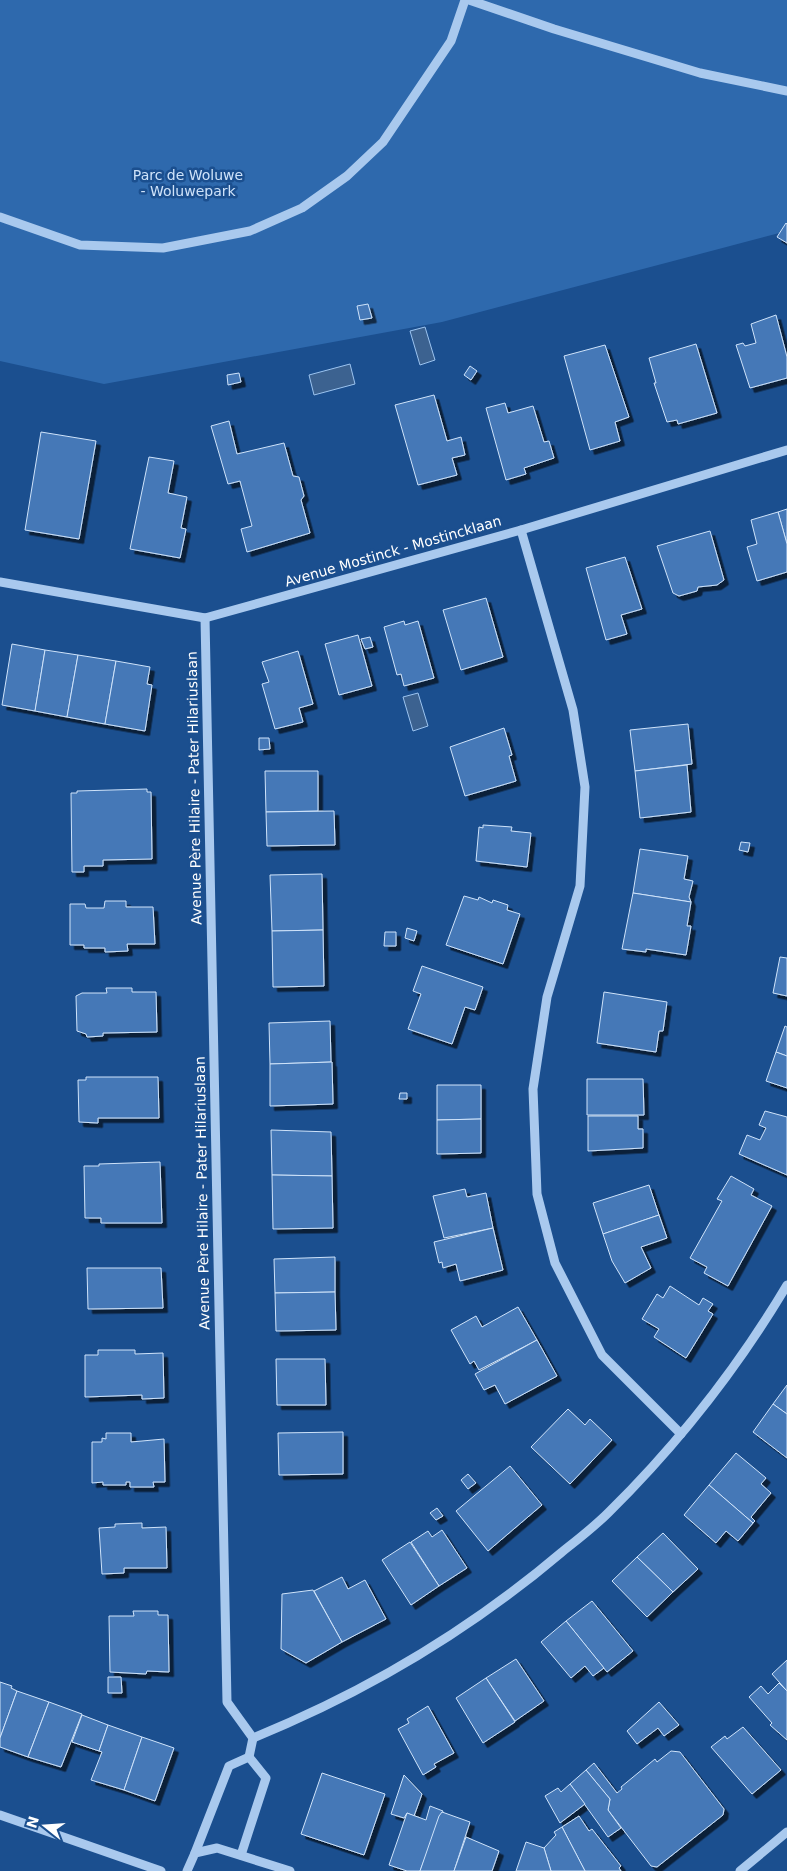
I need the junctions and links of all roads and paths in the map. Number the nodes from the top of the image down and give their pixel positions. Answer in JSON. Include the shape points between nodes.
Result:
{"nodes":[{"id":1,"x":464,"y":0,"type":"edge"},
{"id":2,"x":469,"y":0,"type":"edge"},
{"id":3,"x":787,"y":91,"type":"edge"},
{"id":4,"x":0,"y":216,"type":"edge"},
{"id":5,"x":787,"y":450,"type":"edge"},
{"id":6,"x":520,"y":530,"type":"junction"},
{"id":7,"x":0,"y":582,"type":"edge"},
{"id":8,"x":205,"y":618,"type":"junction"},
{"id":9,"x":787,"y":1285,"type":"edge"},
{"id":10,"x":681,"y":1434,"type":"junction"},
{"id":11,"x":253,"y":1738,"type":"junction"},
{"id":12,"x":249,"y":1757,"type":"junction"},
{"id":13,"x":0,"y":1815,"type":"edge"},
{"id":14,"x":787,"y":1832,"type":"edge"},
{"id":15,"x":195,"y":1853,"type":"junction"},
{"id":16,"x":241,"y":1856,"type":"junction"},
{"id":17,"x":161,"y":1871,"type":"edge"},
{"id":18,"x":186,"y":1871,"type":"edge"},
{"id":19,"x":290,"y":1871,"type":"edge"},
{"id":20,"x":740,"y":1871,"type":"edge"}],
"edges":[{"from":1,"to":4,"type":"street","via":[[451,41],[383,142],[347,176],[302,208],[250,231],[162,248],[80,245]]},
{"from":2,"to":3,"type":"street","via":[[700,73]]},
{"from":5,"to":6,"type":"street","name":"Avenue Mostinck - Mostincklaan"},
{"from":6,"to":8,"type":"street","name":"Avenue Mostinck - Mostincklaan"},
{"from":6,"to":10,"type":"street","via":[[573,710],[585,787],[580,886],[547,997],[533,1089],[537,1194],[555,1263],[602,1355]]},
{"from":7,"to":8,"type":"street","name":"Avenue Mostinck - Mostincklaan"},
{"from":8,"to":11,"type":"street","name":"Avenue Père Hilaire - Pater Hilariuslaan","via":[[226,1702]]},
{"from":9,"to":10,"type":"street","via":[[717,1391]]},
{"from":10,"to":11,"type":"street","via":[[607,1514],[520,1587],[431,1649],[299,1720]]},
{"from":11,"to":12,"type":"street"},
{"from":12,"to":15,"type":"street","via":[[228,1766]]},
{"from":12,"to":16,"type":"street","via":[[266,1778]]},
{"from":13,"to":17,"type":"street"},
{"from":14,"to":20,"type":"street"},
{"from":15,"to":16,"type":"street","via":[[217,1848]]},
{"from":15,"to":18,"type":"street"},
{"from":16,"to":19,"type":"street"}]}
